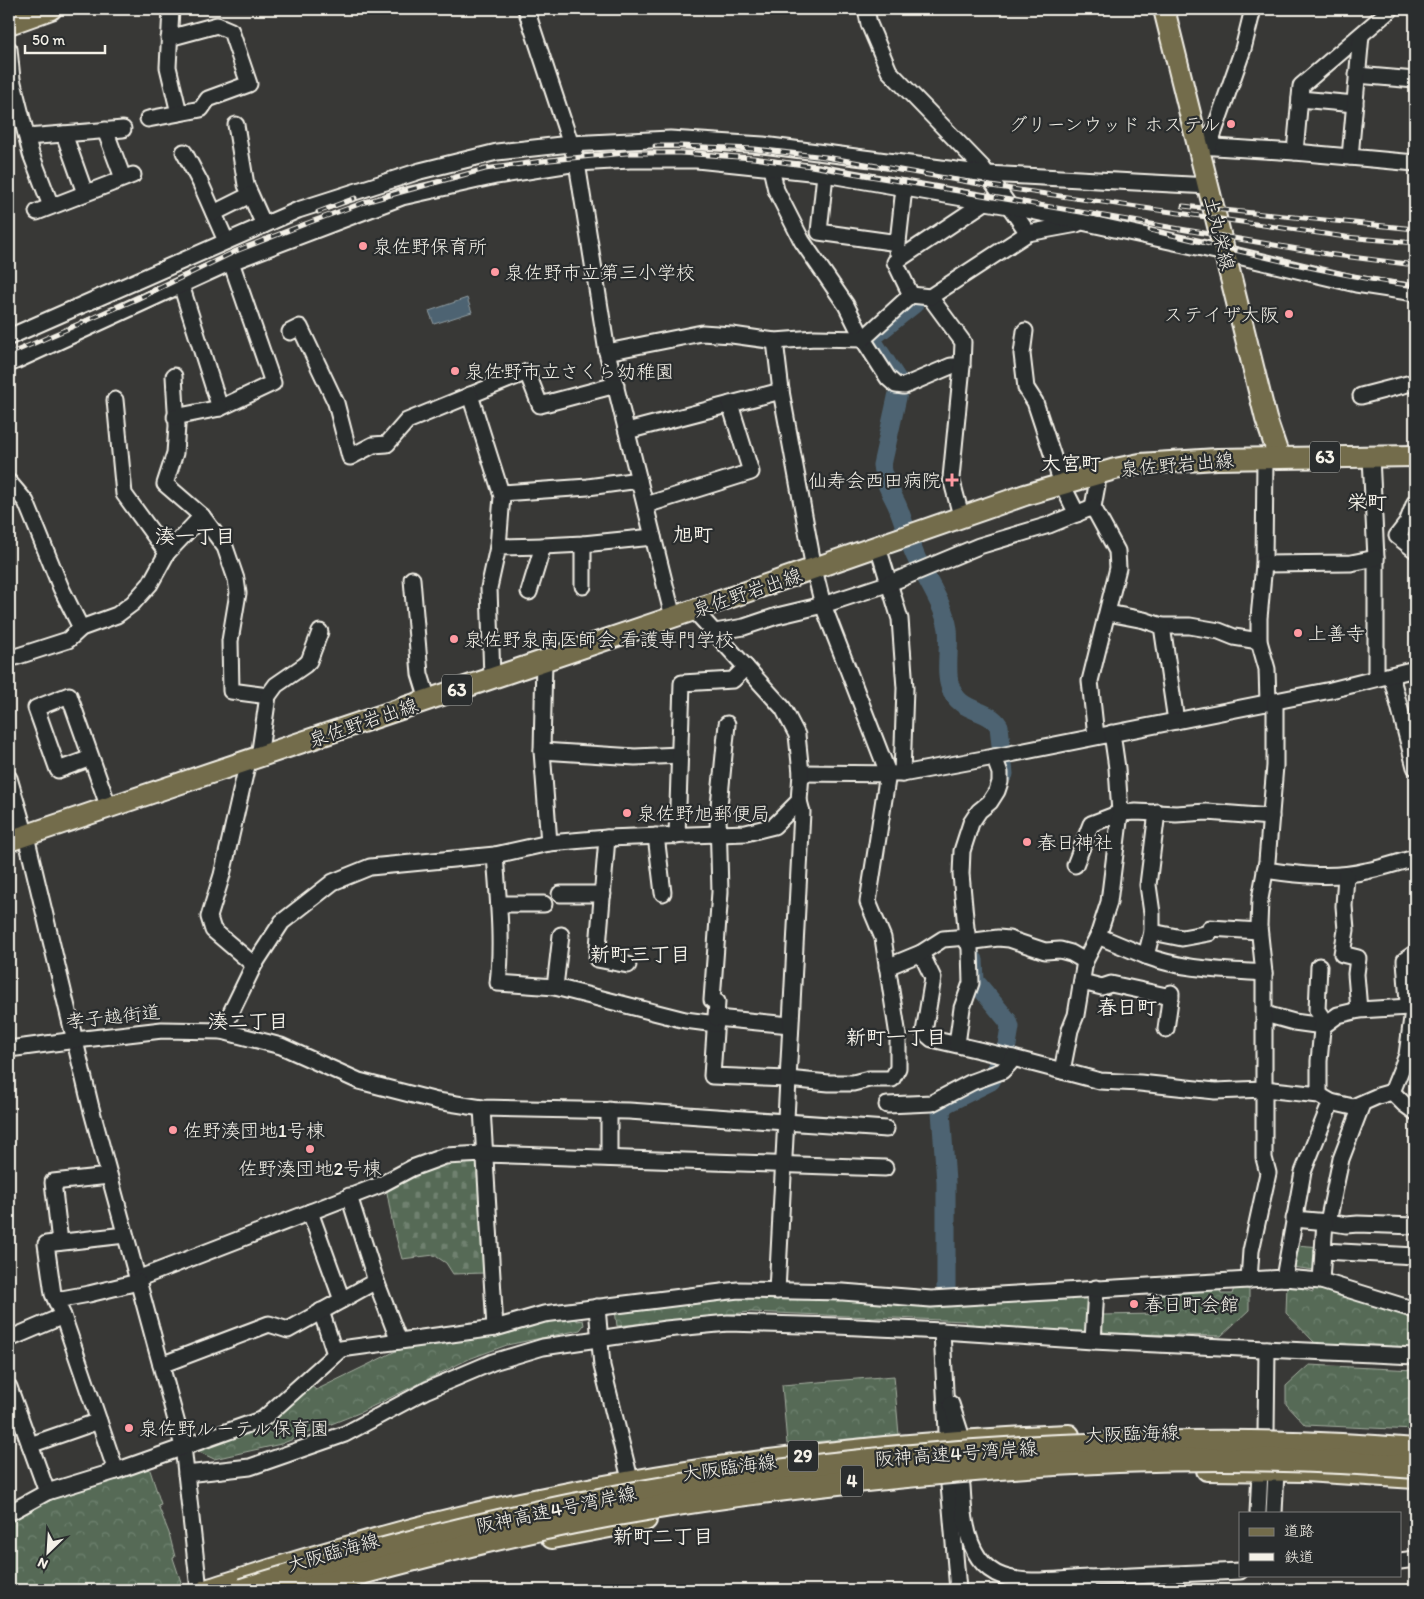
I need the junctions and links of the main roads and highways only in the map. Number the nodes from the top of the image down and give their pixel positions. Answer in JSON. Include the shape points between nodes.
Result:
{"nodes":[{"id":1,"x":50,"y":9,"type":"edge"},
{"id":2,"x":1164,"y":9,"type":"edge"},
{"id":3,"x":9,"y":24,"type":"edge"},
{"id":4,"x":1415,"y":456,"type":"edge"},
{"id":5,"x":1272,"y":457,"type":"junction"},
{"id":6,"x":17,"y":838,"type":"edge"},
{"id":7,"x":1415,"y":1439,"type":"edge"},
{"id":8,"x":1415,"y":1450,"type":"edge"},
{"id":9,"x":1415,"y":1467,"type":"edge"},
{"id":10,"x":1415,"y":1478,"type":"edge"},
{"id":11,"x":206,"y":1590,"type":"edge"},
{"id":12,"x":242,"y":1590,"type":"edge"},
{"id":13,"x":300,"y":1590,"type":"edge"},
{"id":14,"x":339,"y":1590,"type":"edge"}],
"edges":[{"from":1,"to":3,"type":"main road"},
{"from":2,"to":5,"type":"main road","name":"土丸栄線","via":[[1204,146],[1209,186],[1266,419]]},
{"from":4,"to":5,"type":"main road","name":"泉佐野岩出線","number":"63"},
{"from":5,"to":6,"type":"main road","name":"泉佐野岩出線","number":"63","via":[[1140,464],[1025,495]]},
{"from":7,"to":11,"type":"main road","name":"大阪臨海線","number":"29","via":[[1266,1432],[1118,1433],[828,1453],[632,1481],[538,1499],[354,1544]]},
{"from":8,"to":12,"type":"highway","name":"阪神高速4号湾岸線","number":"4","bridge":true,"via":[[1305,1443],[1119,1443],[940,1453],[832,1464],[733,1476],[541,1511],[353,1556]]},
{"from":9,"to":13,"type":"highway","name":"阪神高速4号湾岸線","number":"4","bridge":true,"via":[[1296,1461],[1137,1461],[1027,1466],[833,1483],[663,1506],[546,1528]]},
{"from":10,"to":14,"type":"main road","name":"大阪臨海線","number":"29","via":[[1268,1471],[1131,1471],[1027,1475],[827,1494],[735,1506],[545,1539]]}]}
